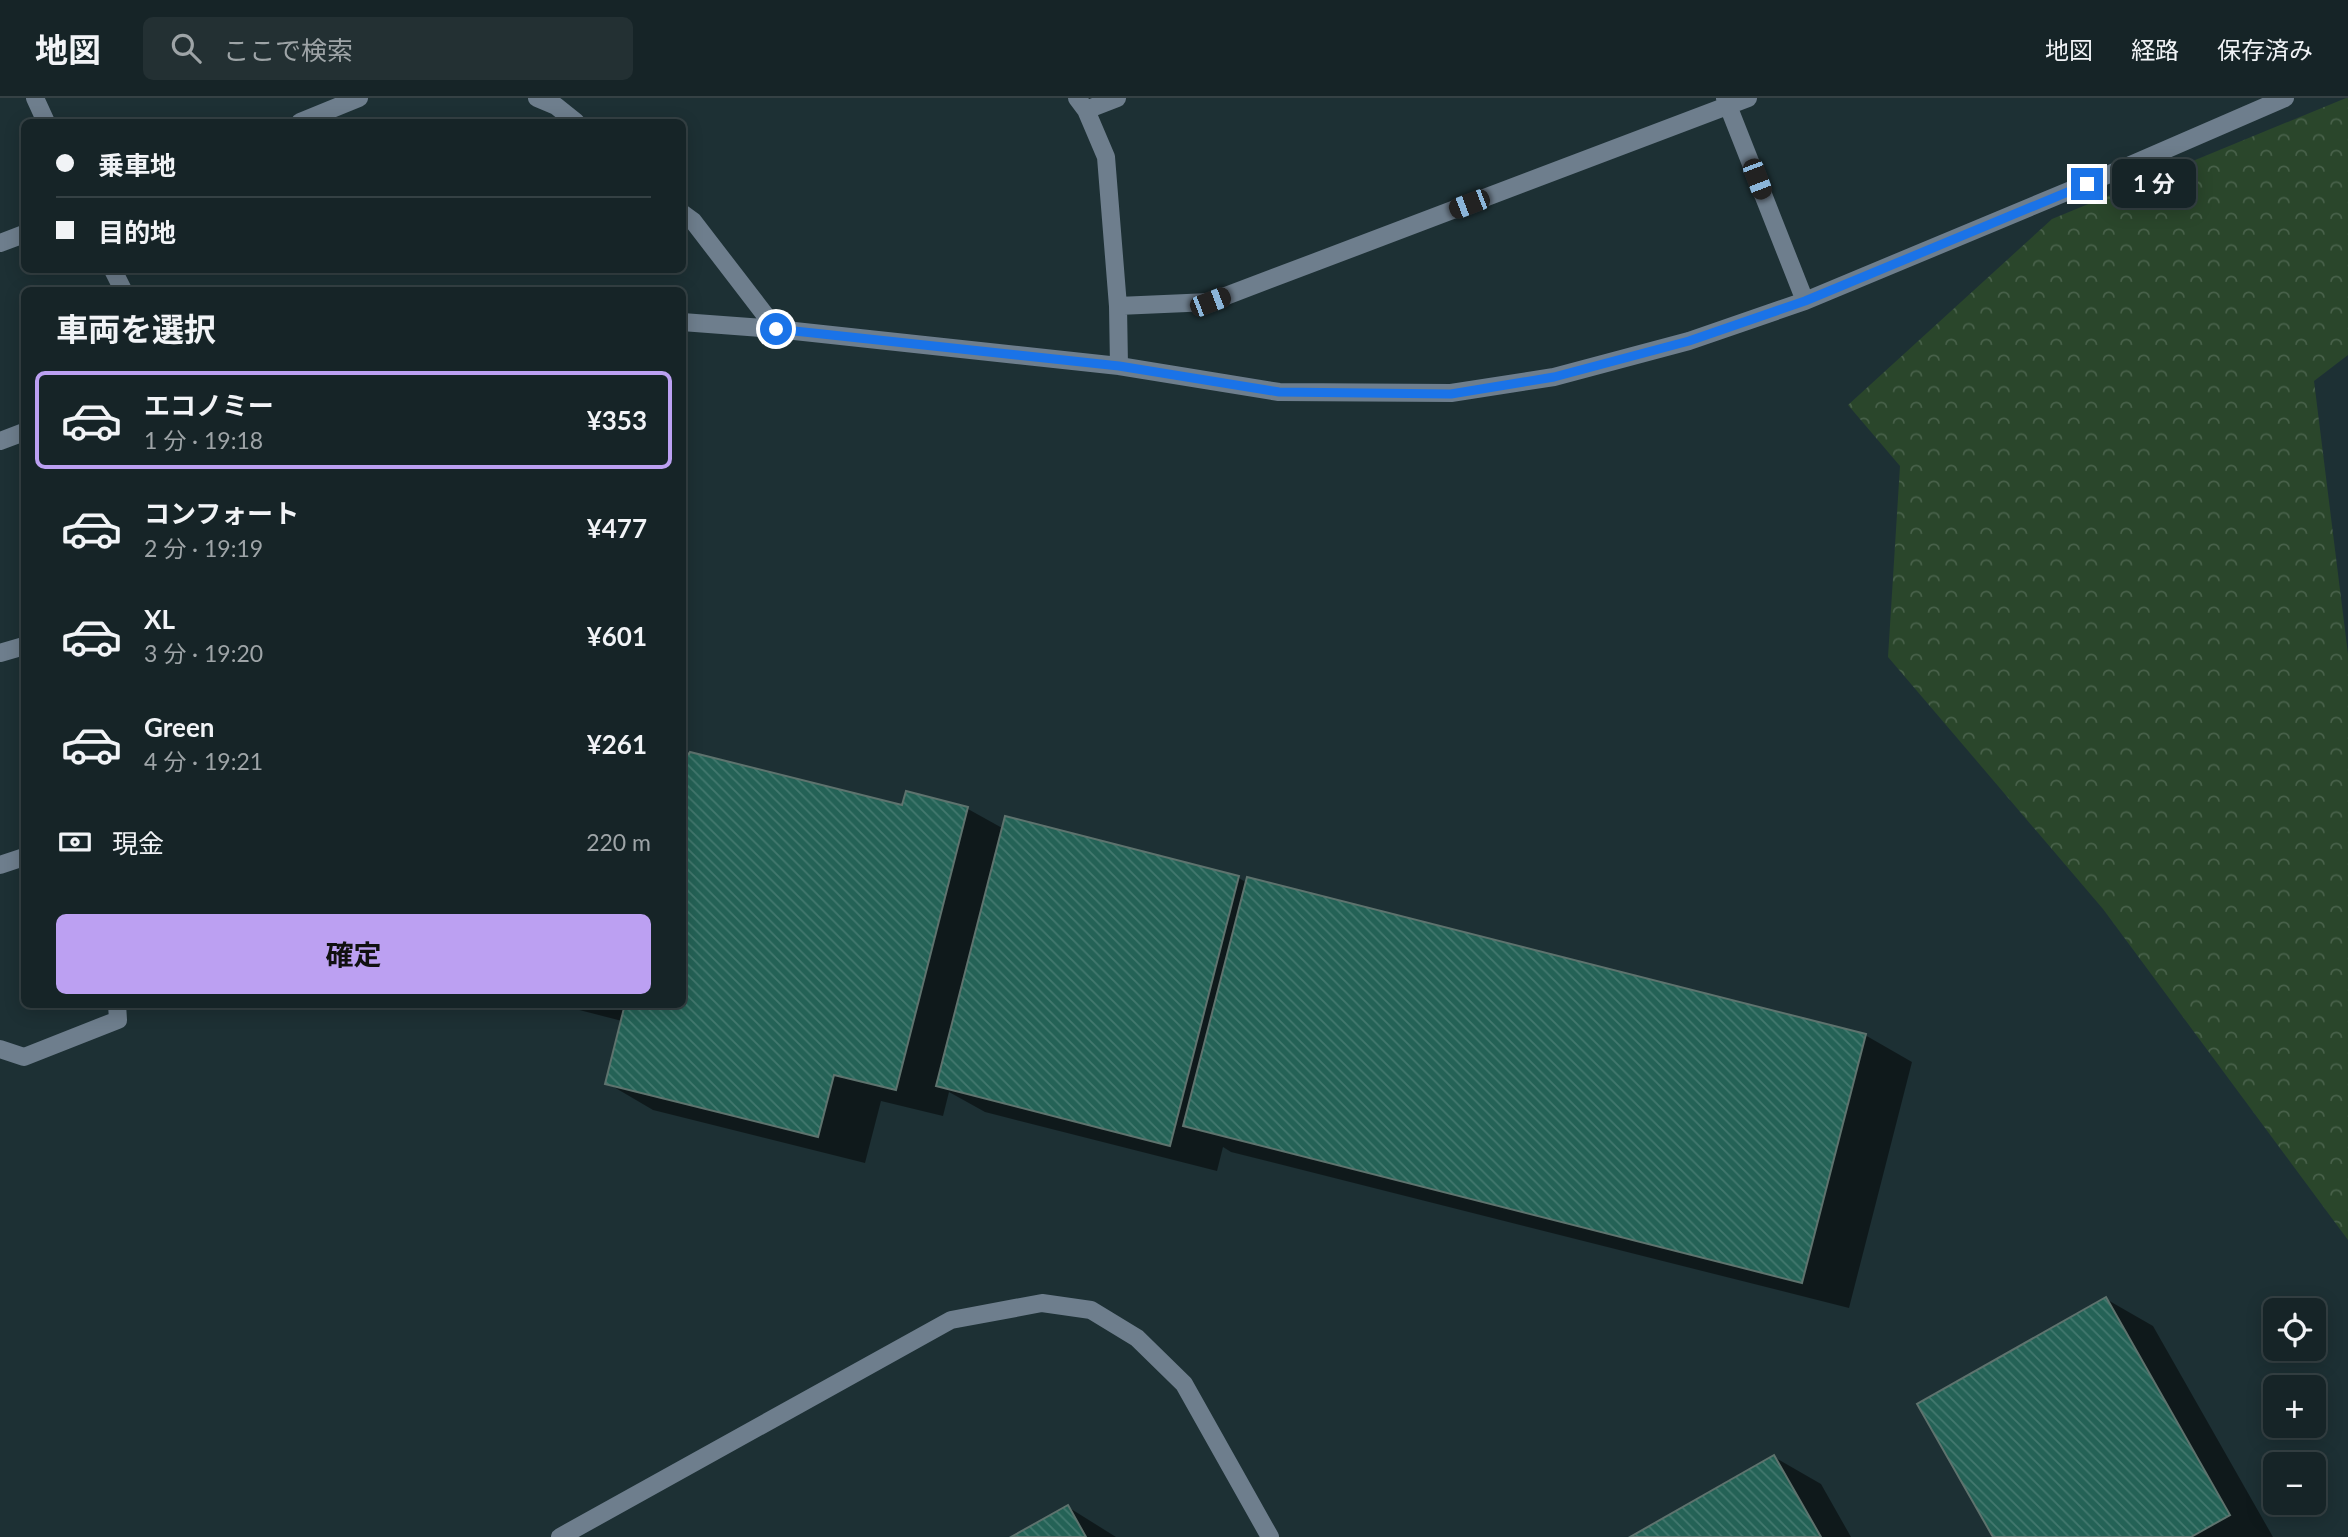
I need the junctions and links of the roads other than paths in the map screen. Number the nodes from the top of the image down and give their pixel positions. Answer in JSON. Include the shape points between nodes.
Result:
{"nodes":[{"id":1,"x":35,"y":98,"type":"edge"},
{"id":2,"x":359,"y":98,"type":"edge"},
{"id":3,"x":537,"y":98,"type":"edge"},
{"id":4,"x":1117,"y":98,"type":"edge"},
{"id":5,"x":1748,"y":98,"type":"edge"},
{"id":6,"x":2285,"y":98,"type":"edge"},
{"id":7,"x":1726,"y":102,"type":"edge"},
{"id":8,"x":1082,"y":104,"type":"edge"},
{"id":9,"x":45,"y":119,"type":"edge"},
{"id":10,"x":307,"y":119,"type":"edge"},
{"id":11,"x":572,"y":119,"type":"edge"},
{"id":12,"x":686,"y":216,"type":"edge"},
{"id":13,"x":21,"y":235,"type":"edge"},
{"id":14,"x":0,"y":243,"type":"edge"},
{"id":15,"x":1805,"y":301,"type":"junction"},
{"id":16,"x":1118,"y":306,"type":"junction"},
{"id":17,"x":686,"y":322,"type":"edge"},
{"id":18,"x":776,"y":329,"type":"junction"},
{"id":19,"x":1119,"y":366,"type":"junction"},
{"id":20,"x":21,"y":433,"type":"edge"},
{"id":21,"x":0,"y":440,"type":"edge"},
{"id":22,"x":21,"y":647,"type":"edge"},
{"id":23,"x":0,"y":653,"type":"edge"},
{"id":24,"x":21,"y":859,"type":"edge"},
{"id":25,"x":0,"y":865,"type":"edge"},
{"id":26,"x":117,"y":1008,"type":"edge"},
{"id":27,"x":0,"y":1049,"type":"edge"},
{"id":28,"x":560,"y":1537,"type":"edge"},
{"id":29,"x":1270,"y":1537,"type":"edge"}],
"edges":[{"from":1,"to":9,"type":"street"},
{"from":2,"to":10,"type":"street"},
{"from":3,"to":11,"type":"street"},
{"from":4,"to":8,"type":"street"},
{"from":5,"to":7,"type":"street"},
{"from":6,"to":15,"type":"street"},
{"from":7,"to":15,"type":"street"},
{"from":7,"to":16,"type":"street","via":[[1210,302]]},
{"from":8,"to":16,"type":"street","via":[[1106,157]]},
{"from":12,"to":18,"type":"street"},
{"from":13,"to":14,"type":"street"},
{"from":15,"to":19,"type":"street","via":[[1689,341],[1566,374],[1451,394],[1279,392]]},
{"from":16,"to":19,"type":"street"},
{"from":17,"to":18,"type":"street"},
{"from":18,"to":19,"type":"street"},
{"from":20,"to":21,"type":"street"},
{"from":22,"to":23,"type":"street"},
{"from":24,"to":25,"type":"street"},
{"from":26,"to":27,"type":"street","via":[[118,1020],[24,1057]]},
{"from":28,"to":29,"type":"street","via":[[951,1320],[1042,1303],[1091,1310],[1137,1338],[1184,1384]]}]}
